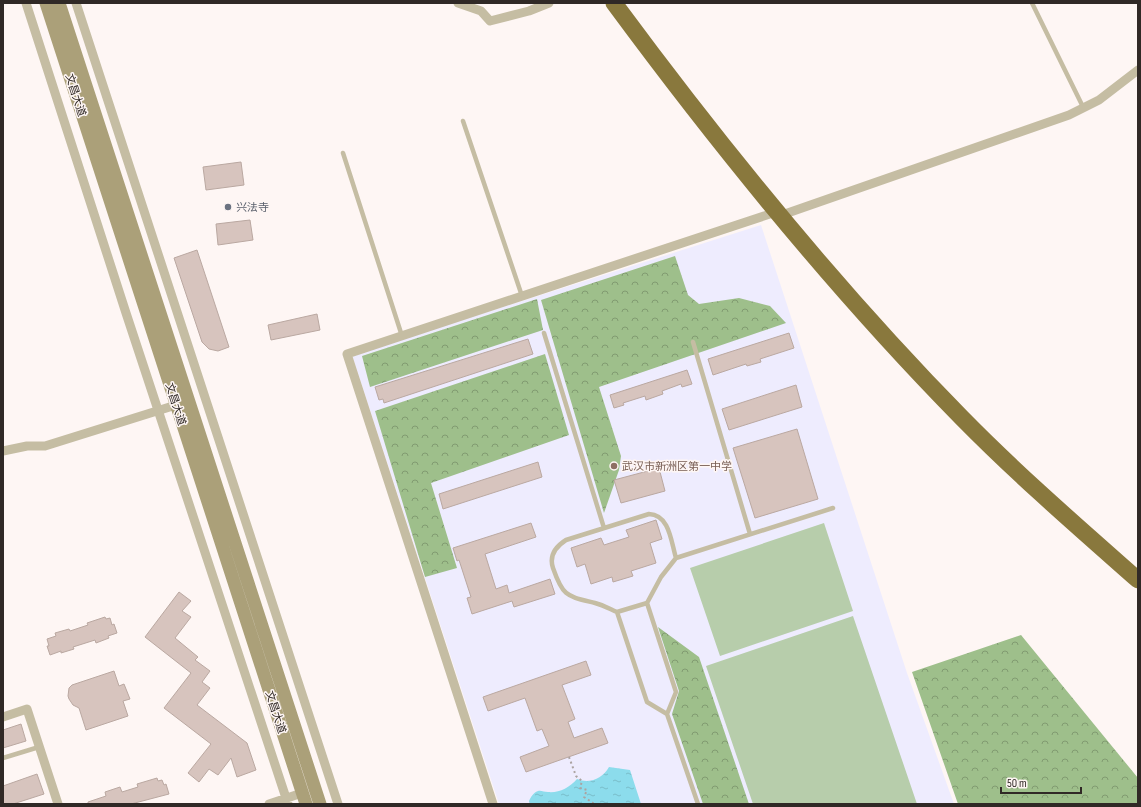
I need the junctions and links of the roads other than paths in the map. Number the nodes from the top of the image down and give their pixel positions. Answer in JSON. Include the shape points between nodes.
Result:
{"nodes":[{"id":1,"x":26,"y":3,"type":"edge"},
{"id":2,"x":46,"y":3,"type":"edge"},
{"id":3,"x":61,"y":3,"type":"edge"},
{"id":4,"x":76,"y":3,"type":"edge"},
{"id":5,"x":458,"y":3,"type":"edge"},
{"id":6,"x":549,"y":3,"type":"edge"},
{"id":7,"x":614,"y":3,"type":"edge"},
{"id":8,"x":1032,"y":3,"type":"edge"},
{"id":9,"x":1138,"y":70,"type":"edge"},
{"id":10,"x":1084,"y":109,"type":"junction"},
{"id":11,"x":463,"y":121,"type":"dead end"},
{"id":12,"x":343,"y":153,"type":"dead end"},
{"id":13,"x":778,"y":214,"type":"junction"},
{"id":14,"x":522,"y":296,"type":"junction"},
{"id":15,"x":544,"y":333,"type":"dead end"},
{"id":16,"x":402,"y":336,"type":"junction"},
{"id":17,"x":693,"y":342,"type":"dead end"},
{"id":18,"x":176,"y":405,"type":"junction"},
{"id":19,"x":158,"y":410,"type":"junction"},
{"id":20,"x":3,"y":451,"type":"edge"},
{"id":21,"x":832,"y":508,"type":"dead end"},
{"id":22,"x":604,"y":528,"type":"junction"},
{"id":23,"x":750,"y":534,"type":"junction"},
{"id":24,"x":676,"y":558,"type":"junction"},
{"id":25,"x":1138,"y":580,"type":"edge"},
{"id":26,"x":647,"y":603,"type":"junction"},
{"id":27,"x":617,"y":612,"type":"junction"},
{"id":28,"x":667,"y":714,"type":"junction"},
{"id":29,"x":3,"y":717,"type":"edge"},
{"id":30,"x":39,"y":747,"type":"junction"},
{"id":31,"x":3,"y":758,"type":"edge"},
{"id":32,"x":304,"y":798,"type":"edge"},
{"id":33,"x":287,"y":801,"type":"edge"},
{"id":34,"x":58,"y":804,"type":"edge"},
{"id":35,"x":269,"y":804,"type":"edge"},
{"id":36,"x":320,"y":804,"type":"edge"},
{"id":37,"x":338,"y":804,"type":"edge"},
{"id":38,"x":493,"y":804,"type":"edge"},
{"id":39,"x":698,"y":804,"type":"edge"}],
"edges":[{"from":1,"to":19,"type":"street"},
{"from":2,"to":18,"type":"main road","name":"文昌大道"},
{"from":3,"to":36,"type":"main road","name":"文昌大道"},
{"from":4,"to":37,"type":"street"},
{"from":5,"to":6,"type":"street","via":[[481,11],[490,20],[529,12]]},
{"from":7,"to":13,"type":"highway"},
{"from":8,"to":10,"type":"lane"},
{"from":9,"to":10,"type":"street"},
{"from":10,"to":13,"type":"street"},
{"from":11,"to":14,"type":"lane"},
{"from":12,"to":16,"type":"lane"},
{"from":13,"to":14,"type":"street"},
{"from":13,"to":25,"type":"highway","via":[[844,292],[961,417],[1045,498]]},
{"from":14,"to":16,"type":"street"},
{"from":15,"to":22,"type":"lane"},
{"from":16,"to":38,"type":"street","via":[[347,354]]},
{"from":17,"to":23,"type":"lane"},
{"from":18,"to":19,"type":"street"},
{"from":18,"to":32,"type":"main road","name":"文昌大道"},
{"from":19,"to":20,"type":"street","via":[[45,446],[27,446]]},
{"from":19,"to":33,"type":"street"},
{"from":21,"to":23,"type":"lane"},
{"from":22,"to":24,"type":"lane","via":[[649,514],[657,515],[666,523]]},
{"from":22,"to":27,"type":"lane","via":[[566,540],[556,548],[550,561],[564,591],[577,599],[596,603]]},
{"from":23,"to":24,"type":"lane"},
{"from":24,"to":26,"type":"lane","via":[[661,577]]},
{"from":26,"to":27,"type":"lane"},
{"from":26,"to":28,"type":"lane","via":[[676,692]]},
{"from":27,"to":28,"type":"lane","via":[[647,702]]},
{"from":28,"to":39,"type":"lane"},
{"from":29,"to":30,"type":"street","via":[[27,709]]},
{"from":30,"to":31,"type":"lane"},
{"from":30,"to":34,"type":"street"},
{"from":32,"to":33,"type":"street"},
{"from":33,"to":35,"type":"street"}]}
